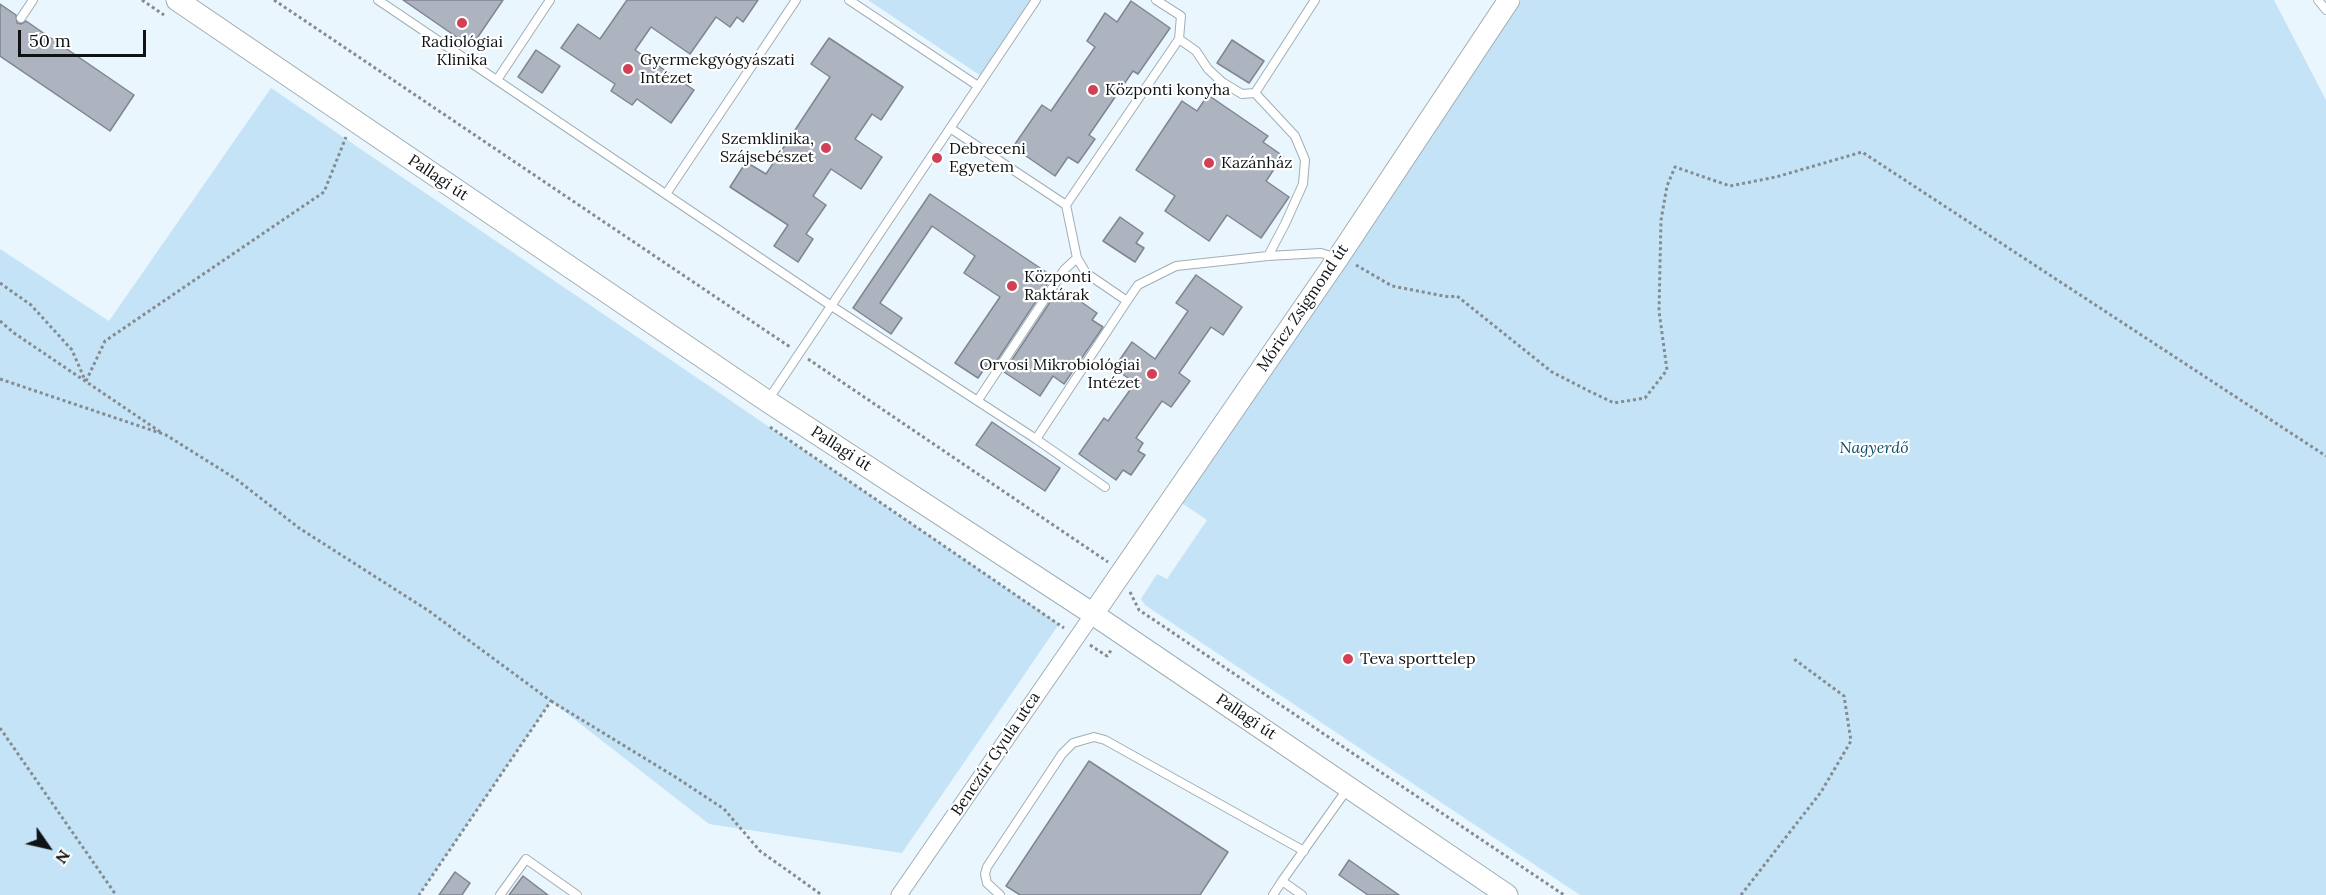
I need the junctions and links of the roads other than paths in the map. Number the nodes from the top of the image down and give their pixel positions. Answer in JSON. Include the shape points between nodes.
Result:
{"nodes":[{"id":1,"x":33,"y":0,"type":"edge"},
{"id":2,"x":177,"y":0,"type":"edge"},
{"id":3,"x":378,"y":0,"type":"edge"},
{"id":4,"x":550,"y":0,"type":"edge"},
{"id":5,"x":796,"y":0,"type":"edge"},
{"id":6,"x":849,"y":0,"type":"edge"},
{"id":7,"x":1036,"y":0,"type":"edge"},
{"id":8,"x":1156,"y":0,"type":"edge"},
{"id":9,"x":1315,"y":0,"type":"edge"},
{"id":10,"x":1509,"y":0,"type":"edge"},
{"id":11,"x":2318,"y":0,"type":"edge"},
{"id":12,"x":2326,"y":10,"type":"edge"},
{"id":13,"x":21,"y":18,"type":"dead end"},
{"id":14,"x":1179,"y":39,"type":"junction"},
{"id":15,"x":496,"y":80,"type":"junction"},
{"id":16,"x":978,"y":86,"type":"junction"},
{"id":17,"x":1255,"y":93,"type":"junction"},
{"id":18,"x":950,"y":128,"type":"junction"},
{"id":19,"x":666,"y":194,"type":"junction"},
{"id":20,"x":1066,"y":205,"type":"junction"},
{"id":21,"x":1268,"y":256,"type":"junction"},
{"id":22,"x":1077,"y":258,"type":"junction"},
{"id":23,"x":1348,"y":262,"type":"junction"},
{"id":24,"x":1127,"y":301,"type":"junction"},
{"id":25,"x":830,"y":305,"type":"junction"},
{"id":26,"x":978,"y":400,"type":"junction"},
{"id":27,"x":767,"y":401,"type":"junction"},
{"id":28,"x":1036,"y":439,"type":"junction"},
{"id":29,"x":1105,"y":487,"type":"dead end"},
{"id":30,"x":1093,"y":614,"type":"junction"},
{"id":31,"x":1349,"y":787,"type":"junction"},
{"id":32,"x":1304,"y":851,"type":"junction"},
{"id":33,"x":1282,"y":881,"type":"junction"},
{"id":34,"x":500,"y":895,"type":"edge"},
{"id":35,"x":577,"y":895,"type":"edge"},
{"id":36,"x":899,"y":895,"type":"edge"},
{"id":37,"x":1000,"y":895,"type":"edge"},
{"id":38,"x":1273,"y":895,"type":"edge"},
{"id":39,"x":1302,"y":895,"type":"edge"},
{"id":40,"x":1507,"y":895,"type":"edge"}],
"edges":[{"from":1,"to":13,"type":"lane"},
{"from":2,"to":27,"type":"street","name":"Pallagi út"},
{"from":3,"to":15,"type":"lane"},
{"from":4,"to":15,"type":"lane"},
{"from":5,"to":19,"type":"lane"},
{"from":6,"to":16,"type":"lane"},
{"from":7,"to":16,"type":"lane"},
{"from":8,"to":14,"type":"lane","via":[[1181,16]]},
{"from":9,"to":17,"type":"lane"},
{"from":10,"to":23,"type":"street","name":"Móricz Zsigmond út"},
{"from":11,"to":12,"type":"lane"},
{"from":14,"to":17,"type":"lane","via":[[1196,51],[1222,82],[1242,94]]},
{"from":14,"to":20,"type":"lane"},
{"from":15,"to":19,"type":"lane"},
{"from":16,"to":18,"type":"lane"},
{"from":17,"to":21,"type":"lane","via":[[1295,136],[1305,160],[1303,184]]},
{"from":18,"to":20,"type":"lane"},
{"from":18,"to":25,"type":"lane"},
{"from":19,"to":25,"type":"lane"},
{"from":20,"to":22,"type":"lane"},
{"from":21,"to":23,"type":"lane","via":[[1321,253]]},
{"from":21,"to":24,"type":"lane","via":[[1176,267],[1138,285]]},
{"from":22,"to":24,"type":"lane","via":[[1086,273]]},
{"from":22,"to":26,"type":"lane","via":[[1064,270]]},
{"from":23,"to":30,"type":"street","name":"Móricz Zsigmond út"},
{"from":24,"to":28,"type":"lane"},
{"from":25,"to":26,"type":"lane"},
{"from":25,"to":27,"type":"lane"},
{"from":26,"to":28,"type":"lane"},
{"from":27,"to":30,"type":"street","name":"Pallagi út"},
{"from":28,"to":29,"type":"lane"},
{"from":30,"to":31,"type":"street","name":"Pallagi út"},
{"from":30,"to":36,"type":"street","name":"Benczúr Gyula utca"},
{"from":31,"to":32,"type":"lane"},
{"from":31,"to":40,"type":"street","name":"Pallagi út"},
{"from":32,"to":33,"type":"lane"},
{"from":32,"to":37,"type":"lane","via":[[1094,737],[1073,743],[1062,754],[987,867],[987,883]]},
{"from":33,"to":38,"type":"lane"},
{"from":33,"to":39,"type":"lane"},
{"from":34,"to":35,"type":"lane","via":[[526,859]]}]}
